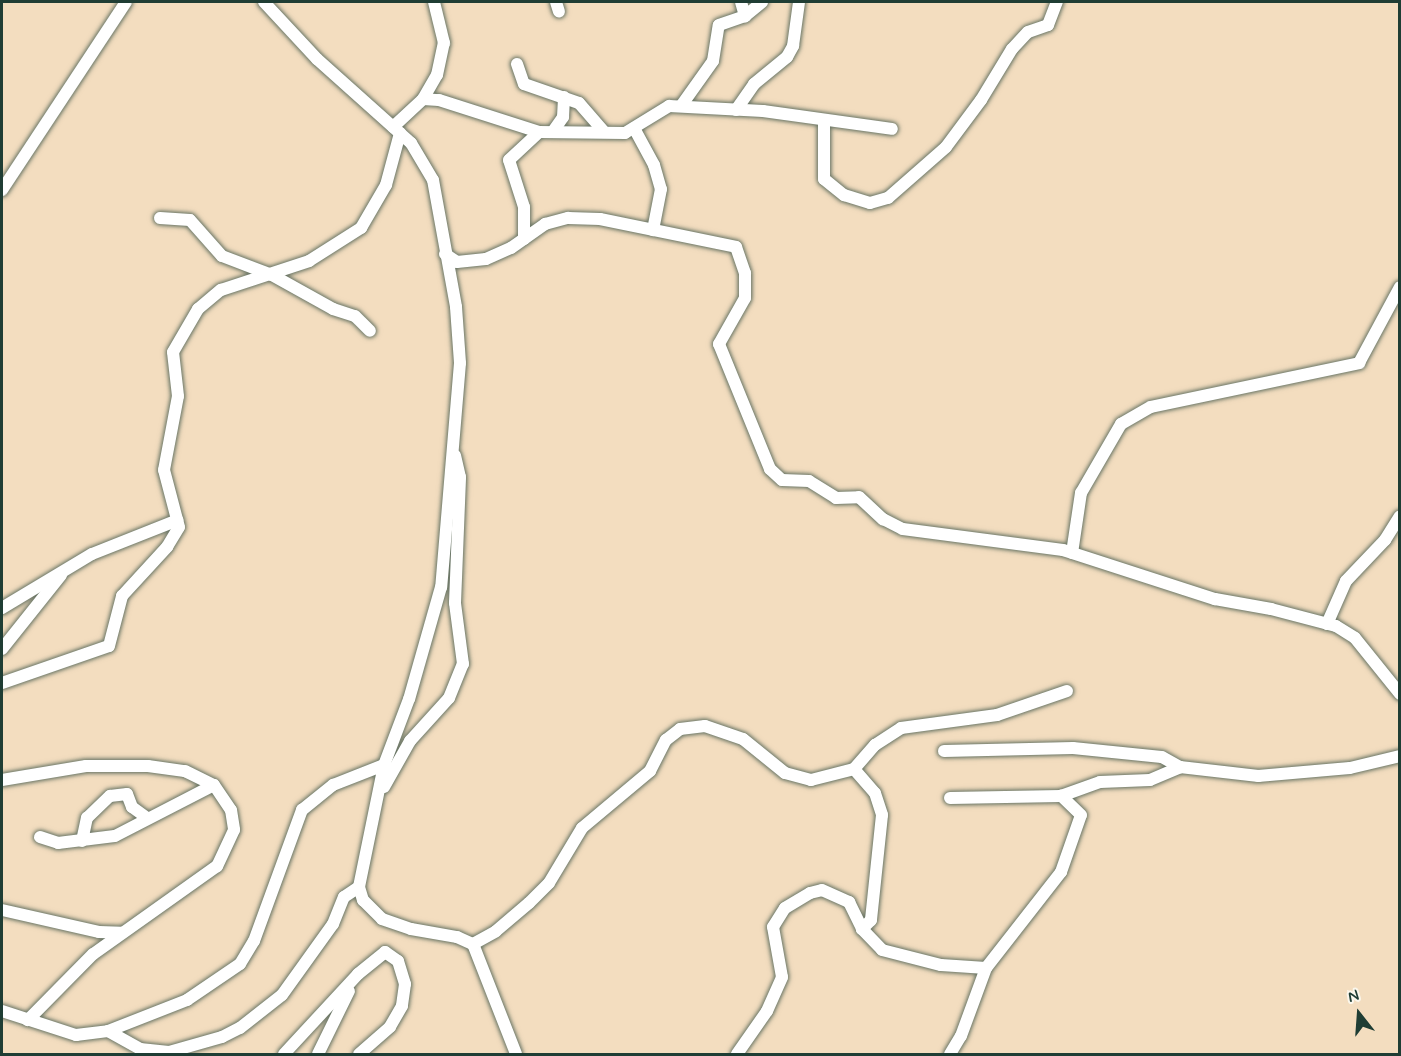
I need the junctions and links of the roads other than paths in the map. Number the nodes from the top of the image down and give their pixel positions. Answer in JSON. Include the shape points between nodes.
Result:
{"nodes":[{"id":1,"x":126,"y":2,"type":"edge"},
{"id":2,"x":264,"y":2,"type":"edge"},
{"id":3,"x":434,"y":2,"type":"edge"},
{"id":4,"x":741,"y":2,"type":"edge"},
{"id":5,"x":762,"y":2,"type":"edge"},
{"id":6,"x":799,"y":2,"type":"edge"},
{"id":7,"x":1057,"y":2,"type":"edge"},
{"id":8,"x":745,"y":16,"type":"junction"},
{"id":9,"x":518,"y":64,"type":"dead end"},
{"id":10,"x":564,"y":97,"type":"junction"},
{"id":11,"x":423,"y":99,"type":"junction"},
{"id":12,"x":681,"y":106,"type":"junction"},
{"id":13,"x":736,"y":110,"type":"junction"},
{"id":14,"x":824,"y":122,"type":"junction"},
{"id":15,"x":634,"y":128,"type":"junction"},
{"id":16,"x":892,"y":129,"type":"dead end"},
{"id":17,"x":397,"y":130,"type":"junction"},
{"id":18,"x":554,"y":130,"type":"junction"},
{"id":19,"x":603,"y":131,"type":"junction"},
{"id":20,"x":539,"y":132,"type":"junction"},
{"id":21,"x":2,"y":190,"type":"edge"},
{"id":22,"x":160,"y":218,"type":"dead end"},
{"id":23,"x":653,"y":230,"type":"junction"},
{"id":24,"x":524,"y":239,"type":"junction"},
{"id":25,"x":445,"y":254,"type":"junction"},
{"id":26,"x":272,"y":275,"type":"junction"},
{"id":27,"x":1400,"y":287,"type":"edge"},
{"id":28,"x":370,"y":331,"type":"dead end"},
{"id":29,"x":453,"y":445,"type":"junction"},
{"id":30,"x":1400,"y":516,"type":"edge"},
{"id":31,"x":178,"y":520,"type":"junction"},
{"id":32,"x":1072,"y":552,"type":"junction"},
{"id":33,"x":69,"y":566,"type":"junction"},
{"id":34,"x":2,"y":608,"type":"edge"},
{"id":35,"x":1327,"y":624,"type":"junction"},
{"id":36,"x":2,"y":649,"type":"edge"},
{"id":37,"x":2,"y":683,"type":"edge"},
{"id":38,"x":1067,"y":691,"type":"dead end"},
{"id":39,"x":1400,"y":694,"type":"edge"},
{"id":40,"x":944,"y":751,"type":"dead end"},
{"id":41,"x":1400,"y":756,"type":"edge"},
{"id":42,"x":384,"y":765,"type":"junction"},
{"id":43,"x":1180,"y":767,"type":"junction"},
{"id":44,"x":854,"y":769,"type":"junction"},
{"id":45,"x":2,"y":780,"type":"edge"},
{"id":46,"x":214,"y":785,"type":"junction"},
{"id":47,"x":1061,"y":796,"type":"junction"},
{"id":48,"x":377,"y":798,"type":"junction"},
{"id":49,"x":950,"y":798,"type":"dead end"},
{"id":50,"x":146,"y":817,"type":"junction"},
{"id":51,"x":40,"y":837,"type":"dead end"},
{"id":52,"x":82,"y":841,"type":"junction"},
{"id":53,"x":359,"y":887,"type":"junction"},
{"id":54,"x":2,"y":910,"type":"edge"},
{"id":55,"x":862,"y":929,"type":"junction"},
{"id":56,"x":122,"y":933,"type":"junction"},
{"id":57,"x":473,"y":944,"type":"junction"},
{"id":58,"x":987,"y":968,"type":"junction"},
{"id":59,"x":358,"y":974,"type":"junction"},
{"id":60,"x":2,"y":1011,"type":"edge"},
{"id":61,"x":28,"y":1020,"type":"junction"},
{"id":62,"x":108,"y":1031,"type":"junction"},
{"id":63,"x":284,"y":1054,"type":"edge"},
{"id":64,"x":318,"y":1054,"type":"edge"},
{"id":65,"x":359,"y":1054,"type":"edge"},
{"id":66,"x":516,"y":1054,"type":"edge"},
{"id":67,"x":736,"y":1054,"type":"edge"},
{"id":68,"x":950,"y":1054,"type":"edge"}],
"edges":[{"from":1,"to":21,"type":"street"},
{"from":2,"to":17,"type":"street","via":[[317,59]]},
{"from":3,"to":11,"type":"street","via":[[444,43],[437,75]]},
{"from":4,"to":8,"type":"street"},
{"from":5,"to":8,"type":"street"},
{"from":6,"to":13,"type":"street","via":[[793,46],[787,57],[754,84]]},
{"from":7,"to":14,"type":"street","via":[[1048,25],[1029,32],[1012,49],[946,147],[888,198],[870,202],[844,195],[824,179]]},
{"from":8,"to":12,"type":"street","via":[[726,20],[715,30],[713,61]]},
{"from":9,"to":10,"type":"street","via":[[524,84]]},
{"from":10,"to":18,"type":"street","via":[[563,117]]},
{"from":10,"to":19,"type":"street","via":[[579,102]]},
{"from":11,"to":17,"type":"street"},
{"from":11,"to":20,"type":"street","via":[[439,100]]},
{"from":12,"to":13,"type":"street"},
{"from":12,"to":15,"type":"street","via":[[669,106]]},
{"from":13,"to":14,"type":"street"},
{"from":14,"to":16,"type":"street"},
{"from":15,"to":19,"type":"street","via":[[617,134]]},
{"from":15,"to":23,"type":"street","via":[[654,165],[661,189]]},
{"from":17,"to":25,"type":"street","via":[[429,167]]},
{"from":17,"to":26,"type":"street","via":[[386,185],[361,228],[309,261]]},
{"from":18,"to":19,"type":"street"},
{"from":18,"to":20,"type":"street"},
{"from":20,"to":24,"type":"street","via":[[509,160],[524,207]]},
{"from":22,"to":26,"type":"street","via":[[189,220],[222,256]]},
{"from":23,"to":24,"type":"street","via":[[600,219],[568,218],[545,224]]},
{"from":23,"to":32,"type":"street","via":[[736,247],[745,273],[745,298],[719,344],[770,469],[782,480],[809,481],[836,498],[859,497],[883,519],[903,529]]},
{"from":24,"to":25,"type":"street","via":[[511,249],[472,262],[457,262]]},
{"from":25,"to":29,"type":"street","via":[[456,307],[460,363]]},
{"from":26,"to":28,"type":"street","via":[[333,309],[355,316]]},
{"from":26,"to":31,"type":"street","via":[[210,297],[198,309],[173,352],[178,396],[164,470]]},
{"from":27,"to":32,"type":"street","via":[[1359,363],[1151,407],[1120,424],[1081,493]]},
{"from":29,"to":42,"type":"street","via":[[441,587],[409,699]]},
{"from":29,"to":48,"type":"street","via":[[460,477],[455,603],[464,664],[449,698],[400,754]]},
{"from":30,"to":35,"type":"street","via":[[1385,540],[1346,581]]},
{"from":31,"to":33,"type":"street"},
{"from":31,"to":37,"type":"street","via":[[176,535],[122,596],[109,646]]},
{"from":32,"to":35,"type":"street","via":[[1215,599]]},
{"from":33,"to":34,"type":"street"},
{"from":33,"to":36,"type":"street"},
{"from":35,"to":39,"type":"street","via":[[1355,638]]},
{"from":38,"to":44,"type":"street","via":[[997,715],[901,728],[875,745]]},
{"from":40,"to":43,"type":"street","via":[[1073,748],[1162,758]]},
{"from":41,"to":43,"type":"street","via":[[1350,768],[1258,776]]},
{"from":42,"to":48,"type":"street"},
{"from":42,"to":62,"type":"street","via":[[333,785],[302,810],[254,942],[240,964],[188,1000]]},
{"from":43,"to":47,"type":"street","via":[[1150,780],[1100,782]]},
{"from":44,"to":55,"type":"street","via":[[875,793],[882,815],[872,920]]},
{"from":44,"to":57,"type":"street","via":[[823,778],[801,779],[784,773],[743,739],[705,726],[680,729],[666,740],[650,771],[582,828],[549,883],[509,922]]},
{"from":45,"to":46,"type":"street","via":[[86,766],[148,766],[185,771]]},
{"from":46,"to":50,"type":"street"},
{"from":46,"to":56,"type":"street","via":[[231,810],[234,830],[217,866]]},
{"from":47,"to":49,"type":"street"},
{"from":47,"to":58,"type":"street","via":[[1081,815],[1061,872]]},
{"from":48,"to":53,"type":"street"},
{"from":50,"to":52,"type":"street","via":[[115,836]]},
{"from":50,"to":52,"type":"street","via":[[132,807],[127,794],[110,796],[87,818]]},
{"from":51,"to":52,"type":"street","via":[[57,843]]},
{"from":53,"to":57,"type":"street","via":[[363,900],[382,919],[411,929],[457,936]]},
{"from":53,"to":62,"type":"street","via":[[344,897],[333,924],[282,995],[240,1028],[169,1052],[140,1049]]},
{"from":54,"to":56,"type":"street","via":[[99,932]]},
{"from":55,"to":58,"type":"street","via":[[882,950],[941,965]]},
{"from":55,"to":67,"type":"street","via":[[849,903],[822,890],[795,899],[785,908],[773,927],[782,977],[767,1011]]},
{"from":56,"to":61,"type":"street","via":[[74,971]]},
{"from":57,"to":66,"type":"street"},
{"from":58,"to":68,"type":"street"},
{"from":59,"to":63,"type":"street"},
{"from":59,"to":64,"type":"street"},
{"from":59,"to":65,"type":"street","via":[[385,952],[398,961],[405,984],[399,1017]]},
{"from":60,"to":61,"type":"street"},
{"from":61,"to":62,"type":"street","via":[[76,1035]]}]}
